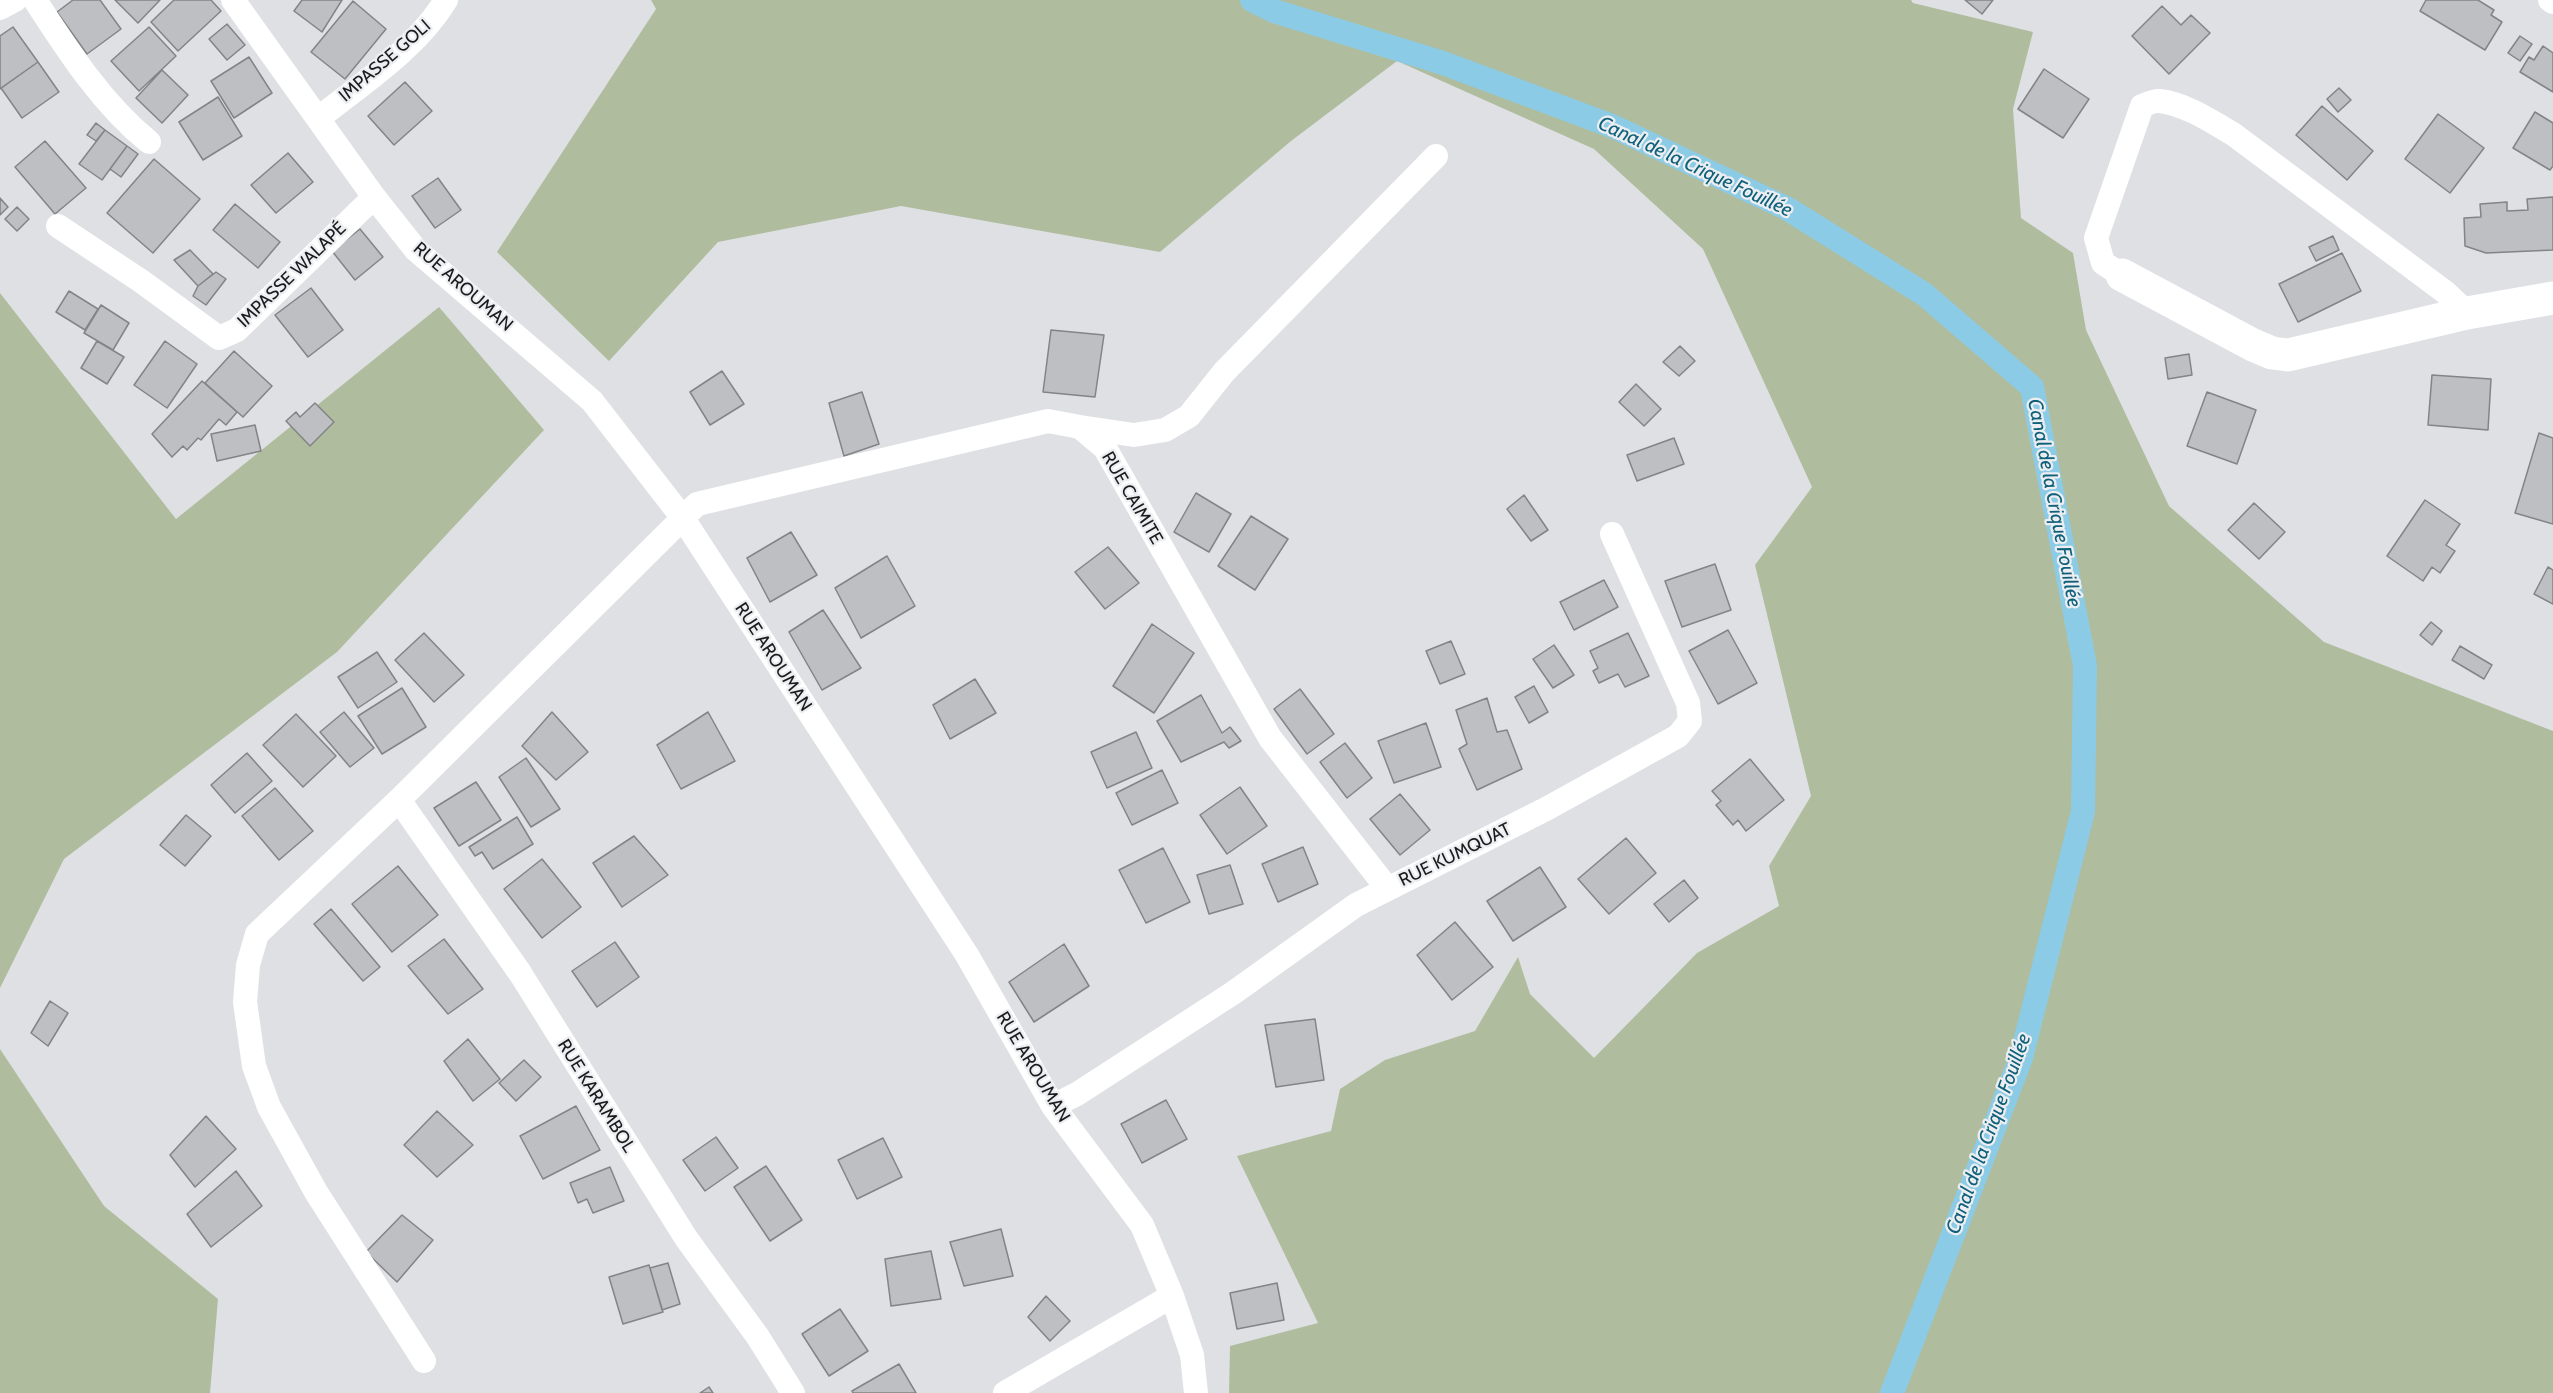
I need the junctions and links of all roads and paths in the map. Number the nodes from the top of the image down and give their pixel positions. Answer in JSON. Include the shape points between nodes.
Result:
{"nodes":[{"id":1,"x":15,"y":0,"type":"edge"},
{"id":2,"x":35,"y":0,"type":"edge"},
{"id":3,"x":233,"y":0,"type":"edge"},
{"id":4,"x":446,"y":0,"type":"edge"},
{"id":5,"x":0,"y":8,"type":"edge"},
{"id":6,"x":319,"y":118,"type":"junction"},
{"id":7,"x":149,"y":142,"type":"dead end"},
{"id":8,"x":1436,"y":156,"type":"dead end"},
{"id":9,"x":374,"y":197,"type":"junction"},
{"id":10,"x":58,"y":226,"type":"dead end"},
{"id":11,"x":2122,"y":275,"type":"joint"},
{"id":12,"x":2553,"y":298,"type":"edge"},
{"id":13,"x":2467,"y":313,"type":"junction"},
{"id":14,"x":1080,"y":427,"type":"junction"},
{"id":15,"x":682,"y":518,"type":"junction"},
{"id":16,"x":1612,"y":534,"type":"dead end"},
{"id":17,"x":399,"y":800,"type":"junction"},
{"id":18,"x":1387,"y":888,"type":"junction"},
{"id":19,"x":1053,"y":1106,"type":"junction"},
{"id":20,"x":1172,"y":1296,"type":"junction"},
{"id":21,"x":424,"y":1361,"type":"dead end"},
{"id":22,"x":793,"y":1393,"type":"edge"},
{"id":23,"x":1005,"y":1393,"type":"edge"},
{"id":24,"x":1196,"y":1393,"type":"edge"}],
"edges":[{"from":1,"to":5,"type":"street"},
{"from":2,"to":7,"type":"street","via":[[79,66],[125,123]]},
{"from":3,"to":6,"type":"street","name":"RUE AROUMAN"},
{"from":4,"to":6,"type":"street","name":"IMPASSE GOLI","via":[[433,21],[396,57]]},
{"from":6,"to":9,"type":"street","name":"RUE AROUMAN"},
{"from":8,"to":14,"type":"street","via":[[1224,372],[1189,416],[1165,430],[1134,435]]},
{"from":9,"to":10,"type":"street","name":"IMPASSE WALAPÉ","via":[[237,330],[219,338]]},
{"from":9,"to":15,"type":"street","name":"RUE AROUMAN","via":[[416,250],[592,401]]},
{"from":11,"to":13,"type":"street","via":[[2253,345],[2288,355]]},
{"from":11,"to":13,"type":"street","via":[[2103,262],[2096,238],[2142,106],[2157,100],[2174,104],[2233,134],[2445,292]]},
{"from":12,"to":13,"type":"street"},
{"from":14,"to":15,"type":"street","name":"RUE CAIMITE","via":[[1048,421],[714,498],[697,504]]},
{"from":14,"to":18,"type":"street","name":"RUE CAIMITE","via":[[1105,448],[1270,738]]},
{"from":15,"to":17,"type":"street","name":"RUE CAIMITE"},
{"from":15,"to":19,"type":"street","name":"RUE AROUMAN","via":[[968,956]]},
{"from":16,"to":18,"type":"street","name":"RUE KUMQUAT","via":[[1688,703],[1690,721],[1678,736],[1556,804]]},
{"from":17,"to":21,"type":"street","name":"RUE CAIMITE","via":[[257,934],[248,965],[245,1002],[254,1066],[268,1107],[316,1192]]},
{"from":17,"to":22,"type":"street","name":"RUE KARAMBOL","via":[[520,973],[680,1228]]},
{"from":18,"to":19,"type":"street","name":"RUE KUMQUAT","via":[[1356,905],[1233,993]]},
{"from":19,"to":20,"type":"street","name":"RUE AROUMAN","via":[[1142,1225]]},
{"from":20,"to":23,"type":"street"},
{"from":20,"to":24,"type":"street","name":"RUE AROUMAN","via":[[1192,1355]]}]}
